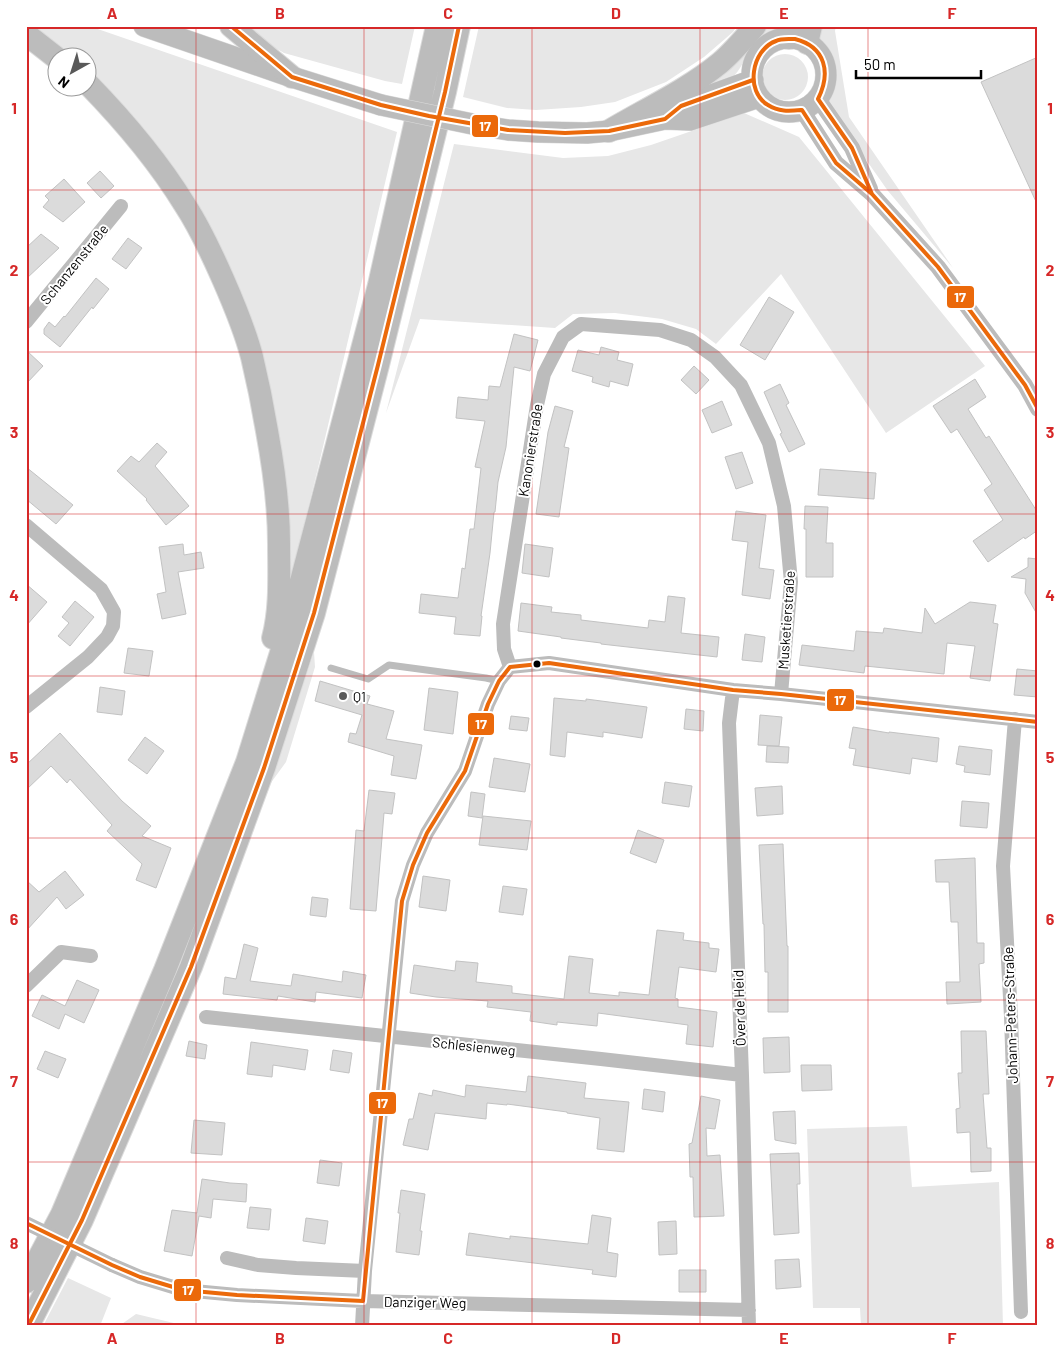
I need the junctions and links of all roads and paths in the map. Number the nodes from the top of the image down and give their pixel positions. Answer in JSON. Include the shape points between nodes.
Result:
{"nodes":[{"id":1,"x":144,"y":26,"type":"edge"},
{"id":2,"x":231,"y":26,"type":"edge"},
{"id":3,"x":437,"y":26,"type":"edge"},
{"id":4,"x":459,"y":26,"type":"edge"},
{"id":5,"x":754,"y":26,"type":"edge"},
{"id":6,"x":26,"y":34,"type":"edge"},
{"id":7,"x":800,"y":34,"type":"edge"},
{"id":8,"x":48,"y":51,"type":"edge"},
{"id":9,"x":292,"y":77,"type":"junction"},
{"id":10,"x":756,"y":88,"type":"junction"},
{"id":11,"x":98,"y":95,"type":"edge"},
{"id":12,"x":810,"y":104,"type":"junction"},
{"id":13,"x":609,"y":131,"type":"junction"},
{"id":14,"x":121,"y":206,"type":"dead end"},
{"id":15,"x":26,"y":322,"type":"edge"},
{"id":16,"x":660,"y":330,"type":"joint"},
{"id":17,"x":1038,"y":409,"type":"edge"},
{"id":18,"x":26,"y":525,"type":"edge"},
{"id":19,"x":510,"y":667,"type":"junction"},
{"id":20,"x":331,"y":668,"type":"dead end"},
{"id":21,"x":498,"y":681,"type":"junction"},
{"id":22,"x":733,"y":690,"type":"junction"},
{"id":23,"x":781,"y":694,"type":"junction"},
{"id":24,"x":26,"y":707,"type":"edge"},
{"id":25,"x":1015,"y":719,"type":"junction"},
{"id":26,"x":1038,"y":722,"type":"edge"},
{"id":27,"x":247,"y":762,"type":"junction"},
{"id":28,"x":91,"y":956,"type":"dead end"},
{"id":29,"x":26,"y":986,"type":"edge"},
{"id":30,"x":206,"y":1017,"type":"dead end"},
{"id":31,"x":388,"y":1037,"type":"junction"},
{"id":32,"x":742,"y":1075,"type":"junction"},
{"id":33,"x":26,"y":1223,"type":"edge"},
{"id":34,"x":227,"y":1258,"type":"dead end"},
{"id":35,"x":365,"y":1271,"type":"junction"},
{"id":36,"x":26,"y":1282,"type":"edge"},
{"id":37,"x":363,"y":1301,"type":"junction"},
{"id":38,"x":749,"y":1310,"type":"junction"},
{"id":39,"x":1022,"y":1312,"type":"dead end"},
{"id":40,"x":28,"y":1326,"type":"edge"},
{"id":41,"x":362,"y":1326,"type":"edge"},
{"id":42,"x":749,"y":1326,"type":"edge"}],
"edges":[{"from":1,"to":9,"type":"main road"},
{"from":2,"to":9,"type":"highway"},
{"from":3,"to":27,"type":"highway","via":[[379,285],[289,627]]},
{"from":4,"to":40,"type":"highway","via":[[378,365],[314,613],[264,768],[191,967],[82,1220]]},
{"from":5,"to":13,"type":"highway","via":[[722,62],[687,87]]},
{"from":6,"to":8,"type":"highway"},
{"from":7,"to":10,"type":"main road","via":[[772,43],[759,55],[755,62]]},
{"from":7,"to":12,"type":"main road","via":[[820,56],[826,73],[823,91]]},
{"from":9,"to":13,"type":"main road","bridge":true,"via":[[381,105],[477,125],[538,132]]},
{"from":10,"to":12,"type":"main road","via":[[765,103],[778,110],[794,112]]},
{"from":10,"to":13,"type":"main road","via":[[681,106],[665,120]]},
{"from":11,"to":27,"type":"highway","via":[[153,158],[185,205],[234,303],[252,356],[264,412],[279,521],[279,596],[276,626],[251,712]]},
{"from":12,"to":17,"type":"street","via":[[836,163],[872,194],[938,267],[1025,385]]},
{"from":14,"to":15,"type":"street","name":"Schanzenstraße"},
{"from":16,"to":19,"type":"street","name":"Kanonierstraße","via":[[581,324],[563,337],[544,374],[503,624],[504,649]]},
{"from":16,"to":23,"type":"street","name":"Musketierstraße","via":[[691,340],[715,358],[741,386],[769,443],[784,506],[791,582]]},
{"from":18,"to":24,"type":"street","via":[[101,589],[114,612],[113,626],[107,637],[88,657]]},
{"from":19,"to":21,"type":"street"},
{"from":19,"to":22,"type":"street","via":[[549,663]]},
{"from":20,"to":21,"type":"lane","via":[[368,679],[389,665]]},
{"from":21,"to":31,"type":"street","via":[[465,771],[428,833],[407,883],[402,901]]},
{"from":22,"to":23,"type":"street"},
{"from":22,"to":32,"type":"street","name":"Över de Heid","via":[[729,723]]},
{"from":23,"to":25,"type":"street"},
{"from":25,"to":26,"type":"street"},
{"from":25,"to":39,"type":"street","name":"Johann-Peters-Straße","via":[[1003,866]]},
{"from":27,"to":36,"type":"highway","via":[[165,970],[62,1214]]},
{"from":28,"to":29,"type":"street","via":[[62,952]]},
{"from":30,"to":31,"type":"street","name":"Schlesienweg"},
{"from":31,"to":32,"type":"street","name":"Schlesienweg"},
{"from":31,"to":35,"type":"street"},
{"from":32,"to":38,"type":"street","name":"Över de Heid"},
{"from":33,"to":37,"type":"street","name":"Danziger Weg","bridge":true,"via":[[140,1277],[183,1290]]},
{"from":34,"to":35,"type":"street","via":[[258,1265]]},
{"from":35,"to":37,"type":"street"},
{"from":37,"to":38,"type":"street","name":"Danziger Weg"},
{"from":37,"to":41,"type":"street"},
{"from":38,"to":42,"type":"street","name":"Över de Heid"}]}
